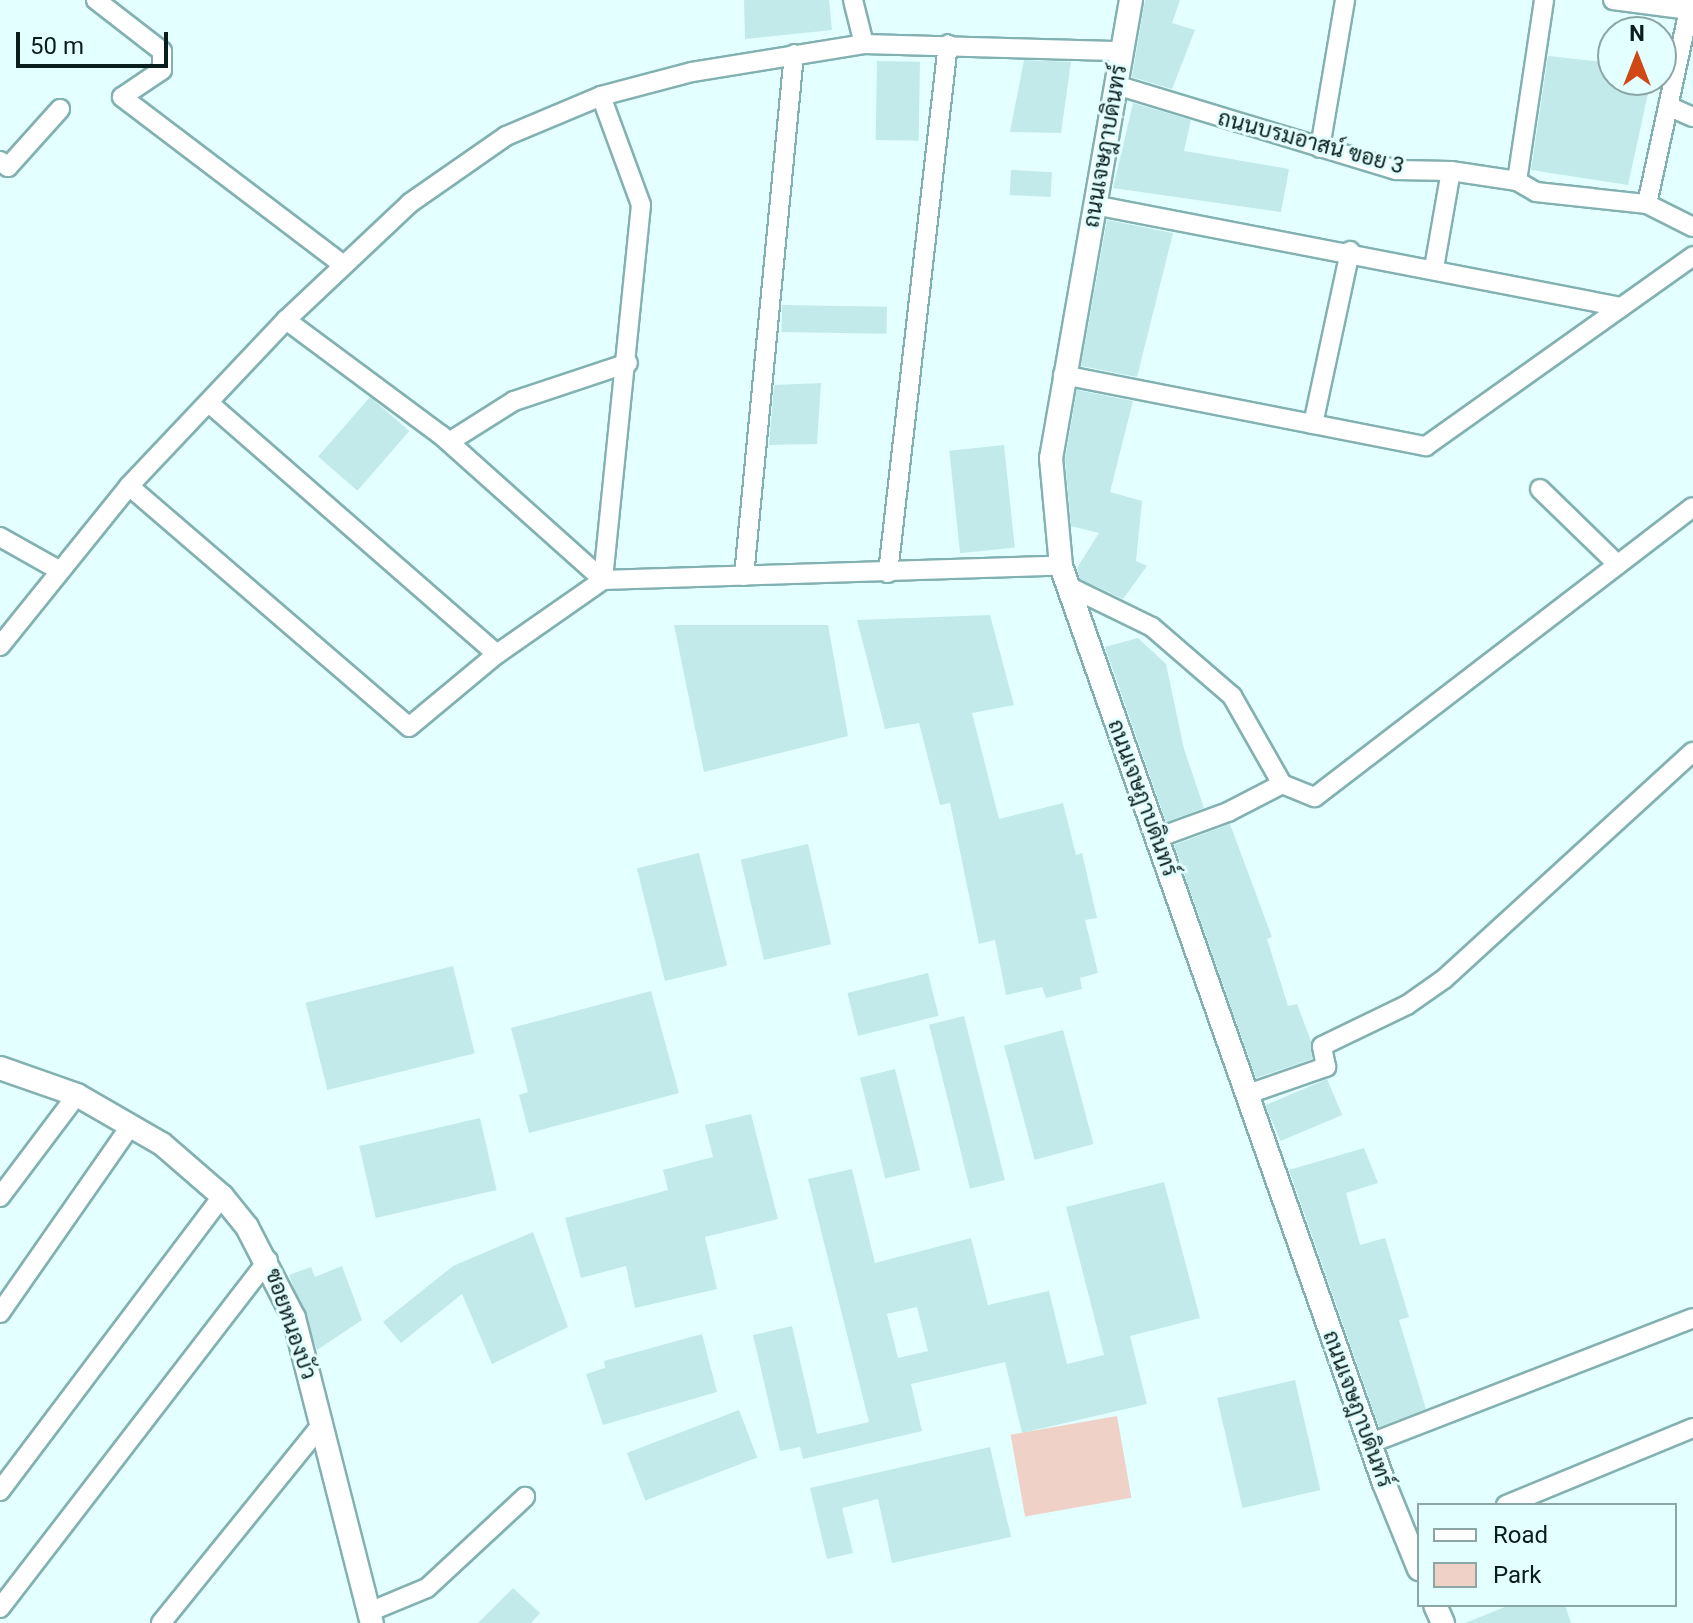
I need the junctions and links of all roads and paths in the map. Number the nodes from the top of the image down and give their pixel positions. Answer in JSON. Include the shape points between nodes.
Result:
{"nodes":[{"id":1,"x":96,"y":0,"type":"edge"},
{"id":2,"x":853,"y":0,"type":"edge"},
{"id":3,"x":1131,"y":0,"type":"edge"},
{"id":4,"x":1345,"y":0,"type":"edge"},
{"id":5,"x":1544,"y":0,"type":"edge"},
{"id":6,"x":1613,"y":0,"type":"edge"},
{"id":7,"x":1690,"y":5,"type":"edge"},
{"id":8,"x":864,"y":44,"type":"junction"},
{"id":9,"x":948,"y":44,"type":"junction"},
{"id":10,"x":1122,"y":51,"type":"junction"},
{"id":11,"x":794,"y":54,"type":"junction"},
{"id":12,"x":1116,"y":85,"type":"junction"},
{"id":13,"x":601,"y":96,"type":"junction"},
{"id":14,"x":1668,"y":106,"type":"junction"},
{"id":15,"x":60,"y":109,"type":"dead end"},
{"id":16,"x":1693,"y":117,"type":"edge"},
{"id":17,"x":1320,"y":148,"type":"junction"},
{"id":18,"x":0,"y":161,"type":"edge"},
{"id":19,"x":1451,"y":171,"type":"junction"},
{"id":20,"x":1517,"y":181,"type":"junction"},
{"id":21,"x":1647,"y":204,"type":"junction"},
{"id":22,"x":1094,"y":205,"type":"junction"},
{"id":23,"x":1693,"y":227,"type":"edge"},
{"id":24,"x":1350,"y":251,"type":"junction"},
{"id":25,"x":1693,"y":256,"type":"edge"},
{"id":26,"x":343,"y":265,"type":"junction"},
{"id":27,"x":1434,"y":268,"type":"junction"},
{"id":28,"x":1621,"y":307,"type":"junction"},
{"id":29,"x":286,"y":320,"type":"junction"},
{"id":30,"x":628,"y":363,"type":"junction"},
{"id":31,"x":1063,"y":375,"type":"junction"},
{"id":32,"x":209,"y":403,"type":"junction"},
{"id":33,"x":1313,"y":424,"type":"junction"},
{"id":34,"x":449,"y":442,"type":"junction"},
{"id":35,"x":129,"y":486,"type":"junction"},
{"id":36,"x":1540,"y":489,"type":"dead end"},
{"id":37,"x":1693,"y":507,"type":"edge"},
{"id":38,"x":0,"y":537,"type":"edge"},
{"id":39,"x":1617,"y":564,"type":"junction"},
{"id":40,"x":57,"y":569,"type":"junction"},
{"id":41,"x":888,"y":573,"type":"junction"},
{"id":42,"x":744,"y":576,"type":"junction"},
{"id":43,"x":1064,"y":576,"type":"junction"},
{"id":44,"x":603,"y":580,"type":"junction"},
{"id":45,"x":0,"y":646,"type":"edge"},
{"id":46,"x":497,"y":654,"type":"junction"},
{"id":47,"x":1693,"y":752,"type":"edge"},
{"id":48,"x":1282,"y":784,"type":"junction"},
{"id":49,"x":1157,"y":838,"type":"junction"},
{"id":50,"x":0,"y":1068,"type":"edge"},
{"id":51,"x":1248,"y":1094,"type":"junction"},
{"id":52,"x":77,"y":1095,"type":"junction"},
{"id":53,"x":131,"y":1125,"type":"junction"},
{"id":54,"x":222,"y":1196,"type":"junction"},
{"id":55,"x":0,"y":1197,"type":"edge"},
{"id":56,"x":268,"y":1260,"type":"junction"},
{"id":57,"x":0,"y":1313,"type":"edge"},
{"id":58,"x":1693,"y":1318,"type":"edge"},
{"id":59,"x":323,"y":1423,"type":"junction"},
{"id":60,"x":1693,"y":1428,"type":"edge"},
{"id":61,"x":1371,"y":1443,"type":"junction"},
{"id":62,"x":0,"y":1491,"type":"edge"},
{"id":63,"x":525,"y":1497,"type":"dead end"},
{"id":64,"x":1511,"y":1503,"type":"edge"},
{"id":65,"x":1414,"y":1543,"type":"edge"},
{"id":66,"x":0,"y":1608,"type":"edge"},
{"id":67,"x":370,"y":1618,"type":"edge"},
{"id":68,"x":161,"y":1623,"type":"edge"}],
"edges":[{"from":1,"to":26,"type":"street","via":[[162,51],[162,70],[122,97]]},
{"from":2,"to":8,"type":"street"},
{"from":3,"to":10,"type":"street","name":"ถนนเจษฎาบดินทร์"},
{"from":4,"to":17,"type":"street"},
{"from":5,"to":20,"type":"street"},
{"from":6,"to":7,"type":"street"},
{"from":7,"to":14,"type":"street"},
{"from":8,"to":9,"type":"street"},
{"from":8,"to":11,"type":"street"},
{"from":9,"to":10,"type":"street"},
{"from":9,"to":41,"type":"street"},
{"from":10,"to":12,"type":"street","name":"ถนนเจษฎาบดินทร์"},
{"from":11,"to":13,"type":"street","via":[[692,72]]},
{"from":11,"to":42,"type":"street"},
{"from":12,"to":17,"type":"street","name":"ถนนบรมอาสน์ ฃอย 3"},
{"from":12,"to":22,"type":"street","name":"ถนนเจษฎาบดินทร์"},
{"from":13,"to":26,"type":"street","via":[[506,136],[410,203]]},
{"from":13,"to":30,"type":"street","via":[[641,205]]},
{"from":14,"to":16,"type":"street"},
{"from":14,"to":21,"type":"street"},
{"from":15,"to":18,"type":"street","via":[[8,167]]},
{"from":17,"to":19,"type":"street","name":"ถนนบรมอาสน์ ฃอย 3","via":[[1396,170]]},
{"from":19,"to":20,"type":"street","name":"ถนนบรมอาสน์ ฃอย 3"},
{"from":19,"to":27,"type":"street"},
{"from":20,"to":21,"type":"street","name":"ถนนบรมอาสน์ ฃอย 3","via":[[1536,192]]},
{"from":21,"to":23,"type":"street","name":"ถนนบรมอาสน์ ฃอย 3"},
{"from":22,"to":24,"type":"street"},
{"from":22,"to":31,"type":"street","name":"ถนนเจษฎาบดินทร์"},
{"from":24,"to":27,"type":"street"},
{"from":24,"to":33,"type":"street"},
{"from":25,"to":28,"type":"street"},
{"from":26,"to":29,"type":"street"},
{"from":27,"to":28,"type":"street"},
{"from":28,"to":33,"type":"street","via":[[1426,446]]},
{"from":29,"to":32,"type":"street"},
{"from":29,"to":34,"type":"street"},
{"from":30,"to":34,"type":"street","via":[[514,401]]},
{"from":30,"to":44,"type":"street"},
{"from":31,"to":33,"type":"street"},
{"from":31,"to":43,"type":"street","name":"ถนนเจษฎาบดินทร์","via":[[1051,458]]},
{"from":32,"to":35,"type":"street"},
{"from":32,"to":46,"type":"street"},
{"from":34,"to":44,"type":"street"},
{"from":35,"to":40,"type":"street"},
{"from":35,"to":46,"type":"street","via":[[409,727]]},
{"from":36,"to":39,"type":"street"},
{"from":37,"to":39,"type":"street"},
{"from":38,"to":40,"type":"street"},
{"from":39,"to":48,"type":"street","via":[[1315,797]]},
{"from":40,"to":45,"type":"street"},
{"from":41,"to":42,"type":"street"},
{"from":41,"to":43,"type":"street"},
{"from":42,"to":44,"type":"street"},
{"from":43,"to":48,"type":"street","via":[[1152,627],[1232,696]]},
{"from":43,"to":49,"type":"street","name":"ถนนเจษฎาบดินทร์"},
{"from":44,"to":46,"type":"street"},
{"from":47,"to":51,"type":"street","via":[[1444,979],[1407,1005],[1322,1046],[1326,1067]]},
{"from":48,"to":49,"type":"street","via":[[1228,812]]},
{"from":49,"to":51,"type":"street","name":"ถนนเจษฎาบดินทร์"},
{"from":50,"to":52,"type":"street","name":"ซอยหนองบัว"},
{"from":51,"to":61,"type":"street","name":"ถนนเจษฎาบดินทร์"},
{"from":52,"to":53,"type":"street","name":"ซอยหนองบัว"},
{"from":52,"to":55,"type":"street"},
{"from":53,"to":54,"type":"street","name":"ซอยหนองบัว","via":[[162,1144]]},
{"from":53,"to":57,"type":"street"},
{"from":54,"to":56,"type":"street","name":"ซอยหนองบัว"},
{"from":54,"to":62,"type":"street"},
{"from":56,"to":59,"type":"street","name":"ซอยหนองบัว","via":[[294,1318]]},
{"from":56,"to":66,"type":"street"},
{"from":58,"to":61,"type":"street"},
{"from":59,"to":67,"type":"street","name":"ซอยหนองบัว"},
{"from":59,"to":68,"type":"street"},
{"from":60,"to":64,"type":"street"},
{"from":61,"to":65,"type":"street","name":"ถนนเจษฎาบดินทร์"},
{"from":63,"to":67,"type":"street","via":[[427,1588]]}]}
